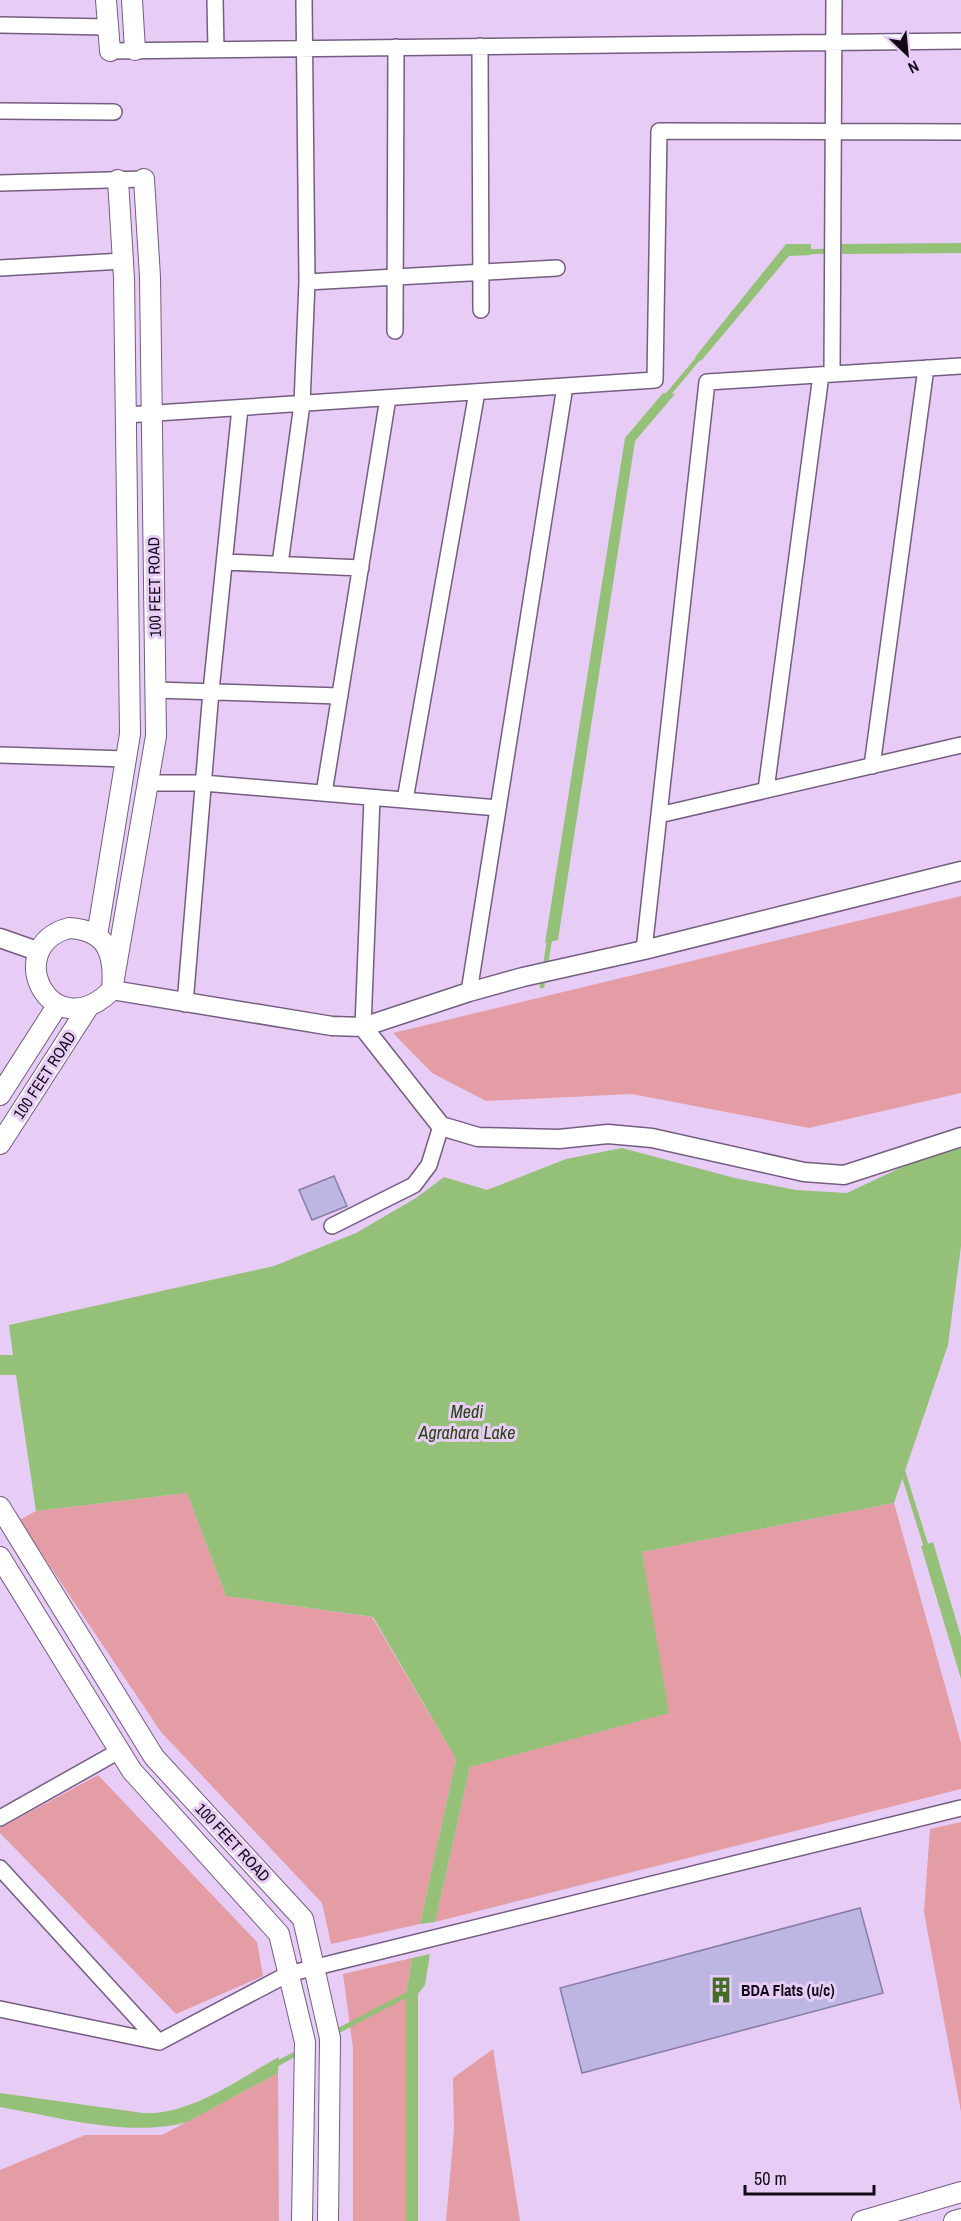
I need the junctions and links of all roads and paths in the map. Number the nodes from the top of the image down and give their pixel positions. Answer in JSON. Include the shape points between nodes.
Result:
{"nodes":[{"id":1,"x":106,"y":0,"type":"edge"},
{"id":2,"x":132,"y":0,"type":"edge"},
{"id":3,"x":215,"y":0,"type":"edge"},
{"id":4,"x":304,"y":0,"type":"edge"},
{"id":5,"x":834,"y":0,"type":"edge"},
{"id":6,"x":0,"y":25,"type":"edge"},
{"id":7,"x":108,"y":27,"type":"junction"},
{"id":8,"x":961,"y":41,"type":"edge"},
{"id":9,"x":834,"y":43,"type":"junction"},
{"id":10,"x":480,"y":46,"type":"junction"},
{"id":11,"x":396,"y":47,"type":"junction"},
{"id":12,"x":304,"y":48,"type":"junction"},
{"id":13,"x":216,"y":49,"type":"junction"},
{"id":14,"x":135,"y":50,"type":"junction"},
{"id":15,"x":110,"y":51,"type":"joint"},
{"id":16,"x":0,"y":111,"type":"edge"},
{"id":17,"x":114,"y":112,"type":"dead end"},
{"id":18,"x":834,"y":131,"type":"junction"},
{"id":19,"x":961,"y":132,"type":"edge"},
{"id":20,"x":144,"y":179,"type":"joint"},
{"id":21,"x":118,"y":180,"type":"junction"},
{"id":22,"x":0,"y":183,"type":"edge"},
{"id":23,"x":123,"y":261,"type":"junction"},
{"id":24,"x":0,"y":268,"type":"edge"},
{"id":25,"x":557,"y":268,"type":"dead end"},
{"id":26,"x":479,"y":272,"type":"junction"},
{"id":27,"x":397,"y":278,"type":"junction"},
{"id":28,"x":307,"y":282,"type":"junction"},
{"id":29,"x":481,"y":310,"type":"dead end"},
{"id":30,"x":395,"y":331,"type":"dead end"},
{"id":31,"x":961,"y":366,"type":"edge"},
{"id":32,"x":926,"y":368,"type":"junction"},
{"id":33,"x":827,"y":374,"type":"junction"},
{"id":34,"x":565,"y":386,"type":"junction"},
{"id":35,"x":477,"y":392,"type":"junction"},
{"id":36,"x":388,"y":398,"type":"junction"},
{"id":37,"x":302,"y":404,"type":"junction"},
{"id":38,"x":240,"y":408,"type":"junction"},
{"id":39,"x":152,"y":413,"type":"junction"},
{"id":40,"x":126,"y":415,"type":"junction"},
{"id":41,"x":225,"y":562,"type":"junction"},
{"id":42,"x":280,"y":564,"type":"junction"},
{"id":43,"x":361,"y":568,"type":"junction"},
{"id":44,"x":156,"y":690,"type":"junction"},
{"id":45,"x":212,"y":691,"type":"junction"},
{"id":46,"x":340,"y":696,"type":"junction"},
{"id":47,"x":961,"y":745,"type":"edge"},
{"id":48,"x":0,"y":755,"type":"edge"},
{"id":49,"x":126,"y":759,"type":"junction"},
{"id":50,"x":872,"y":766,"type":"junction"},
{"id":51,"x":148,"y":783,"type":"junction"},
{"id":52,"x":203,"y":783,"type":"junction"},
{"id":53,"x":766,"y":790,"type":"junction"},
{"id":54,"x":324,"y":793,"type":"junction"},
{"id":55,"x":372,"y":798,"type":"junction"},
{"id":56,"x":405,"y":800,"type":"junction"},
{"id":57,"x":498,"y":808,"type":"junction"},
{"id":58,"x":659,"y":815,"type":"junction"},
{"id":59,"x":961,"y":871,"type":"edge"},
{"id":60,"x":97,"y":936,"type":"junction"},
{"id":61,"x":0,"y":938,"type":"edge"},
{"id":62,"x":644,"y":950,"type":"junction"},
{"id":63,"x":37,"y":951,"type":"junction"},
{"id":64,"x":111,"y":990,"type":"junction"},
{"id":65,"x":469,"y":992,"type":"junction"},
{"id":66,"x":185,"y":1004,"type":"junction"},
{"id":67,"x":57,"y":1006,"type":"junction"},
{"id":68,"x":89,"y":1006,"type":"junction"},
{"id":69,"x":363,"y":1027,"type":"junction"},
{"id":70,"x":0,"y":1095,"type":"edge"},
{"id":71,"x":441,"y":1126,"type":"junction"},
{"id":72,"x":961,"y":1137,"type":"edge"},
{"id":73,"x":0,"y":1144,"type":"edge"},
{"id":74,"x":332,"y":1226,"type":"dead end"},
{"id":75,"x":0,"y":1507,"type":"edge"},
{"id":76,"x":0,"y":1557,"type":"edge"},
{"id":77,"x":6,"y":1582,"type":"edge"},
{"id":78,"x":119,"y":1751,"type":"junction"},
{"id":79,"x":961,"y":1808,"type":"edge"},
{"id":80,"x":0,"y":1818,"type":"edge"},
{"id":81,"x":0,"y":1868,"type":"edge"},
{"id":82,"x":314,"y":1968,"type":"junction"},
{"id":83,"x":288,"y":1974,"type":"junction"},
{"id":84,"x":0,"y":2009,"type":"edge"},
{"id":85,"x":159,"y":2042,"type":"junction"},
{"id":86,"x":961,"y":2192,"type":"edge"},
{"id":87,"x":961,"y":2220,"type":"edge"},
{"id":88,"x":302,"y":2221,"type":"edge"},
{"id":89,"x":328,"y":2221,"type":"edge"},
{"id":90,"x":862,"y":2221,"type":"edge"},
{"id":91,"x":954,"y":2221,"type":"edge"}],
"edges":[{"from":1,"to":7,"type":"main road"},
{"from":2,"to":14,"type":"main road"},
{"from":3,"to":13,"type":"street"},
{"from":4,"to":12,"type":"street"},
{"from":5,"to":9,"type":"street"},
{"from":6,"to":7,"type":"street"},
{"from":7,"to":15,"type":"main road"},
{"from":8,"to":9,"type":"street"},
{"from":9,"to":10,"type":"street"},
{"from":9,"to":18,"type":"street"},
{"from":10,"to":11,"type":"street"},
{"from":10,"to":26,"type":"street"},
{"from":11,"to":12,"type":"street"},
{"from":11,"to":27,"type":"street"},
{"from":12,"to":13,"type":"street"},
{"from":12,"to":28,"type":"street"},
{"from":13,"to":14,"type":"street"},
{"from":14,"to":15,"type":"street"},
{"from":16,"to":17,"type":"street"},
{"from":18,"to":19,"type":"street"},
{"from":18,"to":33,"type":"street"},
{"from":18,"to":34,"type":"street","via":[[659,130],[655,380]]},
{"from":20,"to":21,"type":"street"},
{"from":20,"to":39,"type":"main road","name":"100 FEET ROAD"},
{"from":21,"to":22,"type":"street"},
{"from":21,"to":23,"type":"main road","name":"100 FEET ROAD"},
{"from":23,"to":24,"type":"street"},
{"from":23,"to":40,"type":"main road","name":"100 FEET ROAD"},
{"from":25,"to":26,"type":"street"},
{"from":26,"to":27,"type":"street"},
{"from":26,"to":29,"type":"street"},
{"from":27,"to":28,"type":"street"},
{"from":27,"to":30,"type":"street"},
{"from":28,"to":37,"type":"street"},
{"from":31,"to":32,"type":"street"},
{"from":32,"to":33,"type":"street"},
{"from":32,"to":50,"type":"street"},
{"from":33,"to":53,"type":"street"},
{"from":33,"to":58,"type":"street","via":[[707,382]]},
{"from":34,"to":35,"type":"street"},
{"from":34,"to":57,"type":"street"},
{"from":35,"to":36,"type":"street"},
{"from":35,"to":56,"type":"street"},
{"from":36,"to":37,"type":"street"},
{"from":36,"to":43,"type":"street"},
{"from":37,"to":38,"type":"street"},
{"from":37,"to":42,"type":"street"},
{"from":38,"to":39,"type":"street"},
{"from":38,"to":41,"type":"street"},
{"from":39,"to":40,"type":"street"},
{"from":39,"to":44,"type":"main road","name":"100 FEET ROAD"},
{"from":40,"to":49,"type":"main road","name":"100 FEET ROAD","via":[[130,734]]},
{"from":41,"to":42,"type":"street"},
{"from":41,"to":45,"type":"street"},
{"from":42,"to":43,"type":"street"},
{"from":43,"to":46,"type":"street"},
{"from":44,"to":45,"type":"street"},
{"from":44,"to":51,"type":"main road","name":"100 FEET ROAD","via":[[156,736]]},
{"from":45,"to":46,"type":"street"},
{"from":45,"to":52,"type":"street"},
{"from":46,"to":54,"type":"street"},
{"from":47,"to":50,"type":"street"},
{"from":48,"to":49,"type":"street"},
{"from":49,"to":60,"type":"main road","name":"100 FEET ROAD"},
{"from":50,"to":53,"type":"street"},
{"from":51,"to":52,"type":"street"},
{"from":51,"to":64,"type":"main road","name":"100 FEET ROAD"},
{"from":52,"to":54,"type":"street"},
{"from":52,"to":66,"type":"street"},
{"from":53,"to":58,"type":"street"},
{"from":54,"to":55,"type":"street"},
{"from":55,"to":56,"type":"street"},
{"from":55,"to":69,"type":"street"},
{"from":56,"to":57,"type":"street"},
{"from":57,"to":65,"type":"street"},
{"from":58,"to":62,"type":"street"},
{"from":59,"to":62,"type":"street"},
{"from":60,"to":63,"type":"main road","via":[[69,928],[50,935]]},
{"from":60,"to":64,"type":"main road","via":[[113,960]]},
{"from":61,"to":63,"type":"street"},
{"from":62,"to":65,"type":"street"},
{"from":63,"to":67,"type":"main road","via":[[33,961],[35,982],[40,992]]},
{"from":64,"to":66,"type":"street"},
{"from":64,"to":68,"type":"main road"},
{"from":65,"to":69,"type":"street"},
{"from":66,"to":69,"type":"street"},
{"from":67,"to":68,"type":"main road"},
{"from":67,"to":70,"type":"main road","name":"100 FEET ROAD"},
{"from":68,"to":73,"type":"main road","name":"100 FEET ROAD"},
{"from":69,"to":71,"type":"street"},
{"from":71,"to":72,"type":"street","via":[[478,1137],[559,1139],[608,1134],[652,1138],[804,1172],[844,1174]]},
{"from":71,"to":74,"type":"street","via":[[429,1165],[414,1185]]},
{"from":75,"to":82,"type":"main road","name":"100 FEET ROAD","via":[[154,1758],[300,1914]]},
{"from":76,"to":77,"type":"main road","name":"100 FEET ROAD"},
{"from":77,"to":78,"type":"main road","name":"100 FEET ROAD"},
{"from":78,"to":80,"type":"street"},
{"from":78,"to":83,"type":"main road","name":"100 FEET ROAD","via":[[132,1771],[275,1928]]},
{"from":79,"to":82,"type":"street"},
{"from":81,"to":85,"type":"street"},
{"from":82,"to":83,"type":"street"},
{"from":82,"to":89,"type":"main road","name":"100 FEET ROAD","via":[[330,2038]]},
{"from":83,"to":85,"type":"street"},
{"from":83,"to":88,"type":"main road","name":"100 FEET ROAD","via":[[304,2042]]},
{"from":84,"to":85,"type":"street"},
{"from":86,"to":90,"type":"main road"},
{"from":87,"to":91,"type":"main road"}]}
